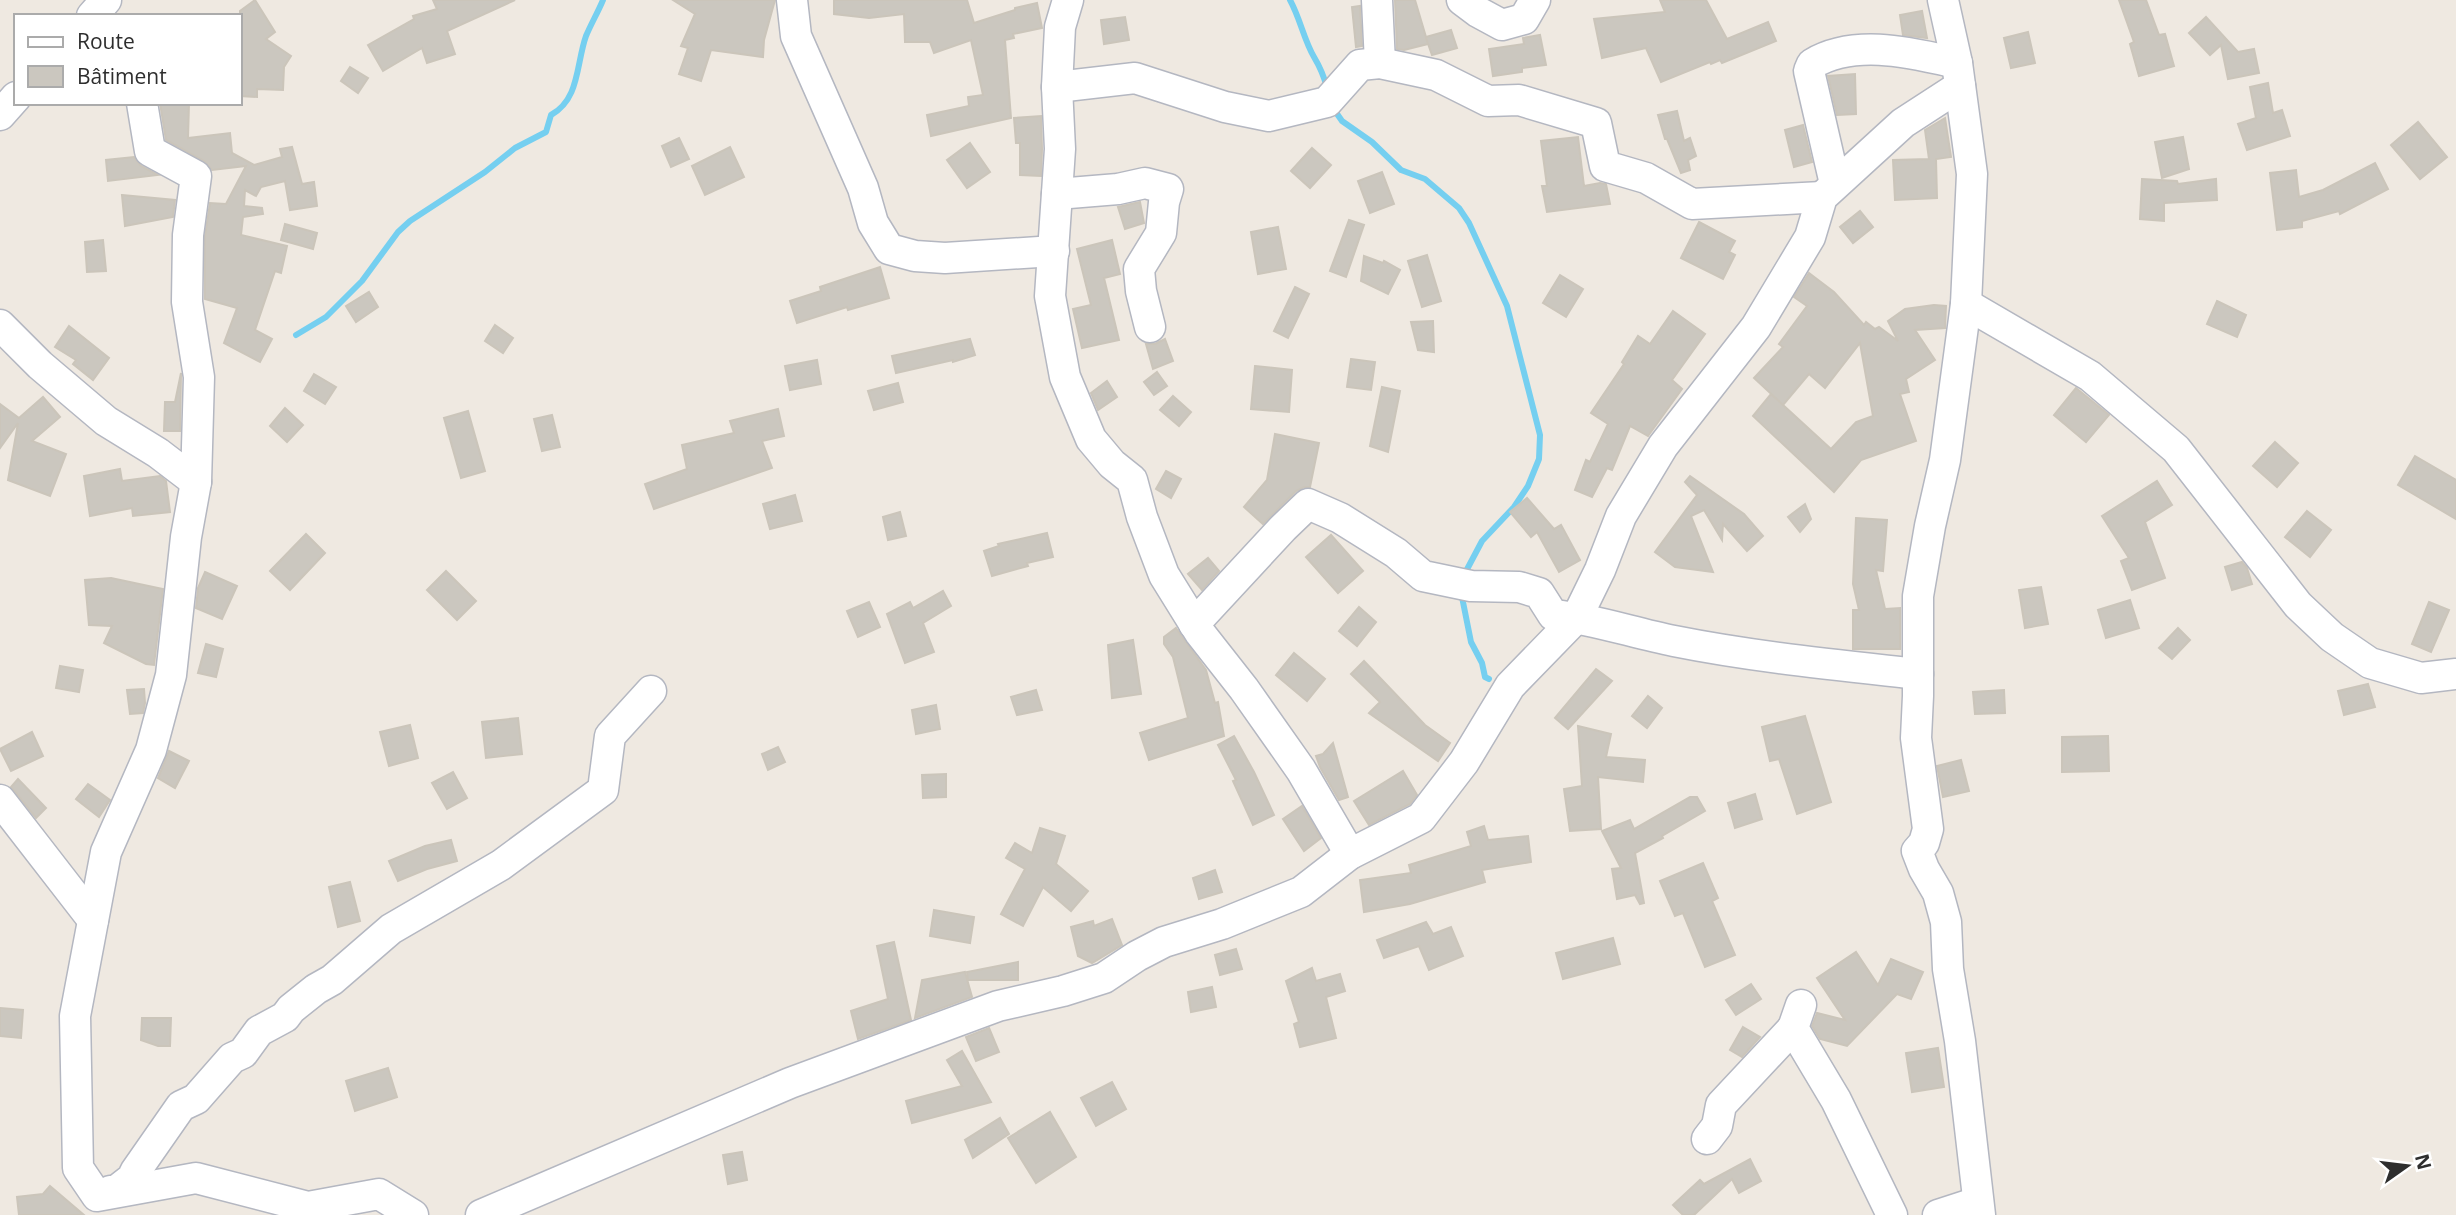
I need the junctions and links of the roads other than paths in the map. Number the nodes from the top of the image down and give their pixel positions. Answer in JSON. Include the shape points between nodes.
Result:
{"nodes":[{"id":1,"x":106,"y":0,"type":"edge"},
{"id":2,"x":792,"y":0,"type":"edge"},
{"id":3,"x":1069,"y":0,"type":"edge"},
{"id":4,"x":1377,"y":0,"type":"edge"},
{"id":5,"x":1462,"y":0,"type":"edge"},
{"id":6,"x":1535,"y":0,"type":"edge"},
{"id":7,"x":1943,"y":0,"type":"edge"},
{"id":8,"x":94,"y":14,"type":"edge"},
{"id":9,"x":1380,"y":63,"type":"junction"},
{"id":10,"x":1958,"y":75,"type":"junction"},
{"id":11,"x":1057,"y":87,"type":"junction"},
{"id":12,"x":14,"y":99,"type":"edge"},
{"id":13,"x":142,"y":105,"type":"edge"},
{"id":14,"x":0,"y":115,"type":"edge"},
{"id":15,"x":1828,"y":190,"type":"junction"},
{"id":16,"x":1057,"y":194,"type":"junction"},
{"id":17,"x":1054,"y":251,"type":"junction"},
{"id":18,"x":1966,"y":304,"type":"junction"},
{"id":19,"x":0,"y":326,"type":"edge"},
{"id":20,"x":1150,"y":327,"type":"dead end"},
{"id":21,"x":196,"y":482,"type":"junction"},
{"id":22,"x":1577,"y":617,"type":"junction"},
{"id":23,"x":1194,"y":624,"type":"junction"},
{"id":24,"x":1918,"y":674,"type":"junction"},
{"id":25,"x":2456,"y":674,"type":"edge"},
{"id":26,"x":651,"y":691,"type":"dead end"},
{"id":27,"x":0,"y":800,"type":"edge"},
{"id":28,"x":1350,"y":854,"type":"junction"},
{"id":29,"x":93,"y":920,"type":"junction"},
{"id":30,"x":1707,"y":1139,"type":"dead end"},
{"id":31,"x":97,"y":1196,"type":"junction"},
{"id":32,"x":1979,"y":1209,"type":"edge"},
{"id":33,"x":413,"y":1215,"type":"edge"},
{"id":34,"x":481,"y":1215,"type":"edge"},
{"id":35,"x":1892,"y":1215,"type":"edge"},
{"id":36,"x":1938,"y":1215,"type":"edge"}],
"edges":[{"from":1,"to":8,"type":"street"},
{"from":2,"to":17,"type":"street","via":[[796,36],[863,188],[873,223],[889,248],[945,258]]},
{"from":3,"to":11,"type":"street","via":[[1060,27]]},
{"from":4,"to":9,"type":"street"},
{"from":5,"to":6,"type":"street","via":[[1502,24],[1524,19]]},
{"from":7,"to":10,"type":"street"},
{"from":9,"to":11,"type":"street","via":[[1360,65],[1327,102],[1269,116],[1135,78]]},
{"from":9,"to":15,"type":"street","via":[[1436,75],[1488,101],[1519,100],[1596,123],[1605,166],[1646,178],[1692,204]]},
{"from":10,"to":15,"type":"street"},
{"from":10,"to":15,"type":"street","via":[[1914,53],[1877,50],[1823,57],[1812,64],[1809,71]]},
{"from":10,"to":18,"type":"street","via":[[1972,174]]},
{"from":11,"to":16,"type":"street"},
{"from":12,"to":14,"type":"street"},
{"from":13,"to":21,"type":"street","via":[[149,151],[196,176],[188,235],[187,302],[199,377]]},
{"from":15,"to":22,"type":"street","via":[[1810,236],[1756,327],[1663,446],[1621,516]]},
{"from":16,"to":17,"type":"street"},
{"from":16,"to":20,"type":"street","via":[[1145,183],[1168,189],[1161,233],[1139,269]]},
{"from":17,"to":23,"type":"street","via":[[1050,296],[1066,377],[1091,439],[1132,480],[1164,575]]},
{"from":18,"to":24,"type":"street","via":[[1945,460],[1918,596]]},
{"from":18,"to":25,"type":"street","via":[[2090,376],[2176,449],[2298,605],[2332,636],[2370,663],[2421,678]]},
{"from":19,"to":21,"type":"street","via":[[106,421]]},
{"from":21,"to":29,"type":"street","via":[[171,674],[151,750],[106,852]]},
{"from":22,"to":23,"type":"street","via":[[1553,615],[1539,593],[1519,586],[1471,586],[1423,576],[1385,546],[1308,504]]},
{"from":22,"to":24,"type":"street","via":[[1673,641]]},
{"from":22,"to":28,"type":"street","via":[[1510,686],[1464,762],[1421,818]]},
{"from":23,"to":28,"type":"street","via":[[1301,770]]},
{"from":24,"to":32,"type":"street","via":[[1916,738],[1928,829],[1917,851],[1938,893],[1946,922]]},
{"from":26,"to":31,"type":"street","via":[[610,736],[603,790],[500,865],[391,929],[285,1017],[259,1031],[196,1099],[181,1106],[135,1177]]},
{"from":27,"to":29,"type":"street"},
{"from":28,"to":34,"type":"street","via":[[1301,892],[1164,942],[1104,978],[998,1006],[790,1083]]},
{"from":29,"to":31,"type":"street","via":[[75,1016],[78,1168]]},
{"from":30,"to":35,"type":"street","via":[[1717,1126],[1721,1105],[1797,1017]]},
{"from":31,"to":33,"type":"street","via":[[196,1178],[308,1207],[379,1194]]},
{"from":32,"to":36,"type":"street"}]}
